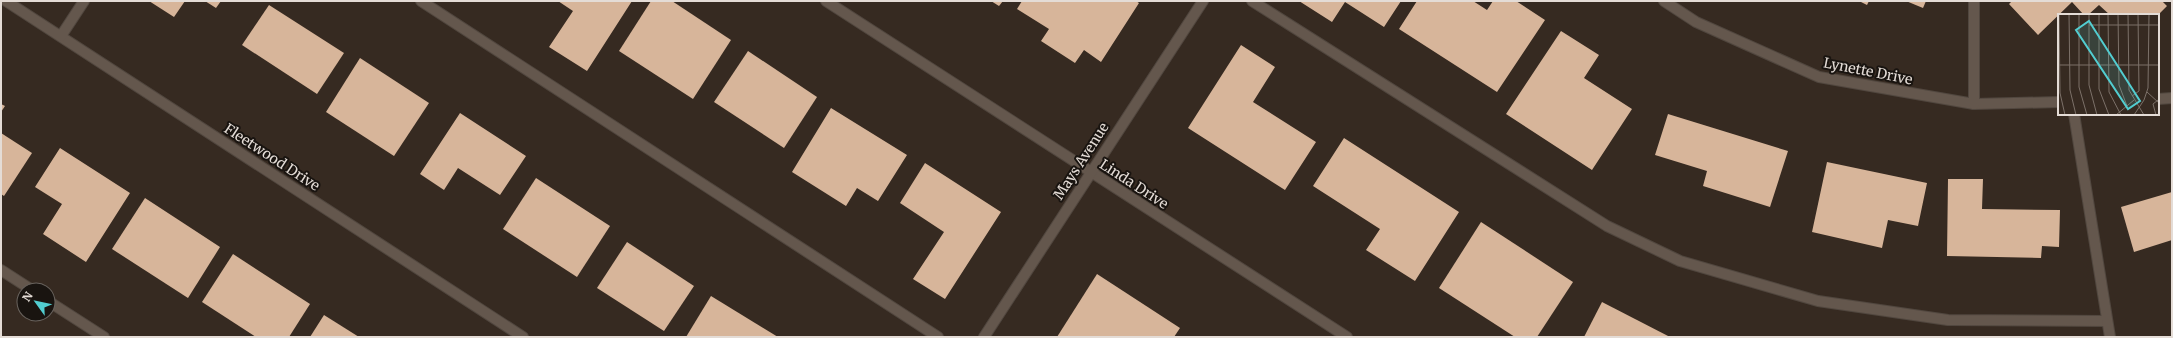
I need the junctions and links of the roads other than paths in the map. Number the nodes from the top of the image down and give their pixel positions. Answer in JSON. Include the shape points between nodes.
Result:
{"nodes":[{"id":1,"x":6,"y":1,"type":"edge"},
{"id":2,"x":84,"y":1,"type":"edge"},
{"id":3,"x":421,"y":1,"type":"edge"},
{"id":4,"x":826,"y":1,"type":"edge"},
{"id":5,"x":1203,"y":1,"type":"edge"},
{"id":6,"x":1252,"y":1,"type":"edge"},
{"id":7,"x":1664,"y":1,"type":"edge"},
{"id":8,"x":1974,"y":1,"type":"edge"},
{"id":9,"x":61,"y":36,"type":"junction"},
{"id":10,"x":2172,"y":98,"type":"edge"},
{"id":11,"x":2159,"y":99,"type":"edge"},
{"id":12,"x":2058,"y":102,"type":"edge"},
{"id":13,"x":1974,"y":104,"type":"junction"},
{"id":14,"x":2074,"y":115,"type":"edge"},
{"id":15,"x":1091,"y":173,"type":"junction"},
{"id":16,"x":1,"y":270,"type":"edge"},
{"id":17,"x":20,"y":282,"type":"edge"},
{"id":18,"x":56,"y":306,"type":"edge"},
{"id":19,"x":2107,"y":321,"type":"junction"},
{"id":20,"x":104,"y":337,"type":"edge"},
{"id":21,"x":522,"y":337,"type":"edge"},
{"id":22,"x":938,"y":337,"type":"edge"},
{"id":23,"x":984,"y":337,"type":"edge"},
{"id":24,"x":1347,"y":337,"type":"edge"},
{"id":25,"x":2110,"y":337,"type":"edge"}],
"edges":[{"from":1,"to":9,"type":"street","name":"Fleetwood Drive"},
{"from":2,"to":9,"type":"street"},
{"from":3,"to":22,"type":"street"},
{"from":4,"to":15,"type":"street","name":"Linda Drive"},
{"from":5,"to":15,"type":"street","name":"Mays Avenue"},
{"from":6,"to":19,"type":"street","via":[[1607,226],[1680,261],[1818,301],[1948,320]]},
{"from":7,"to":13,"type":"street","name":"Lynette Drive","via":[[1696,22],[1819,77]]},
{"from":8,"to":13,"type":"street"},
{"from":9,"to":21,"type":"street","name":"Fleetwood Drive"},
{"from":10,"to":11,"type":"street"},
{"from":12,"to":13,"type":"street","name":"Lynette Drive"},
{"from":14,"to":19,"type":"street"},
{"from":15,"to":23,"type":"street","name":"Mays Avenue"},
{"from":15,"to":24,"type":"street","name":"Linda Drive"},
{"from":16,"to":17,"type":"street"},
{"from":18,"to":20,"type":"street"},
{"from":19,"to":25,"type":"street"}]}
